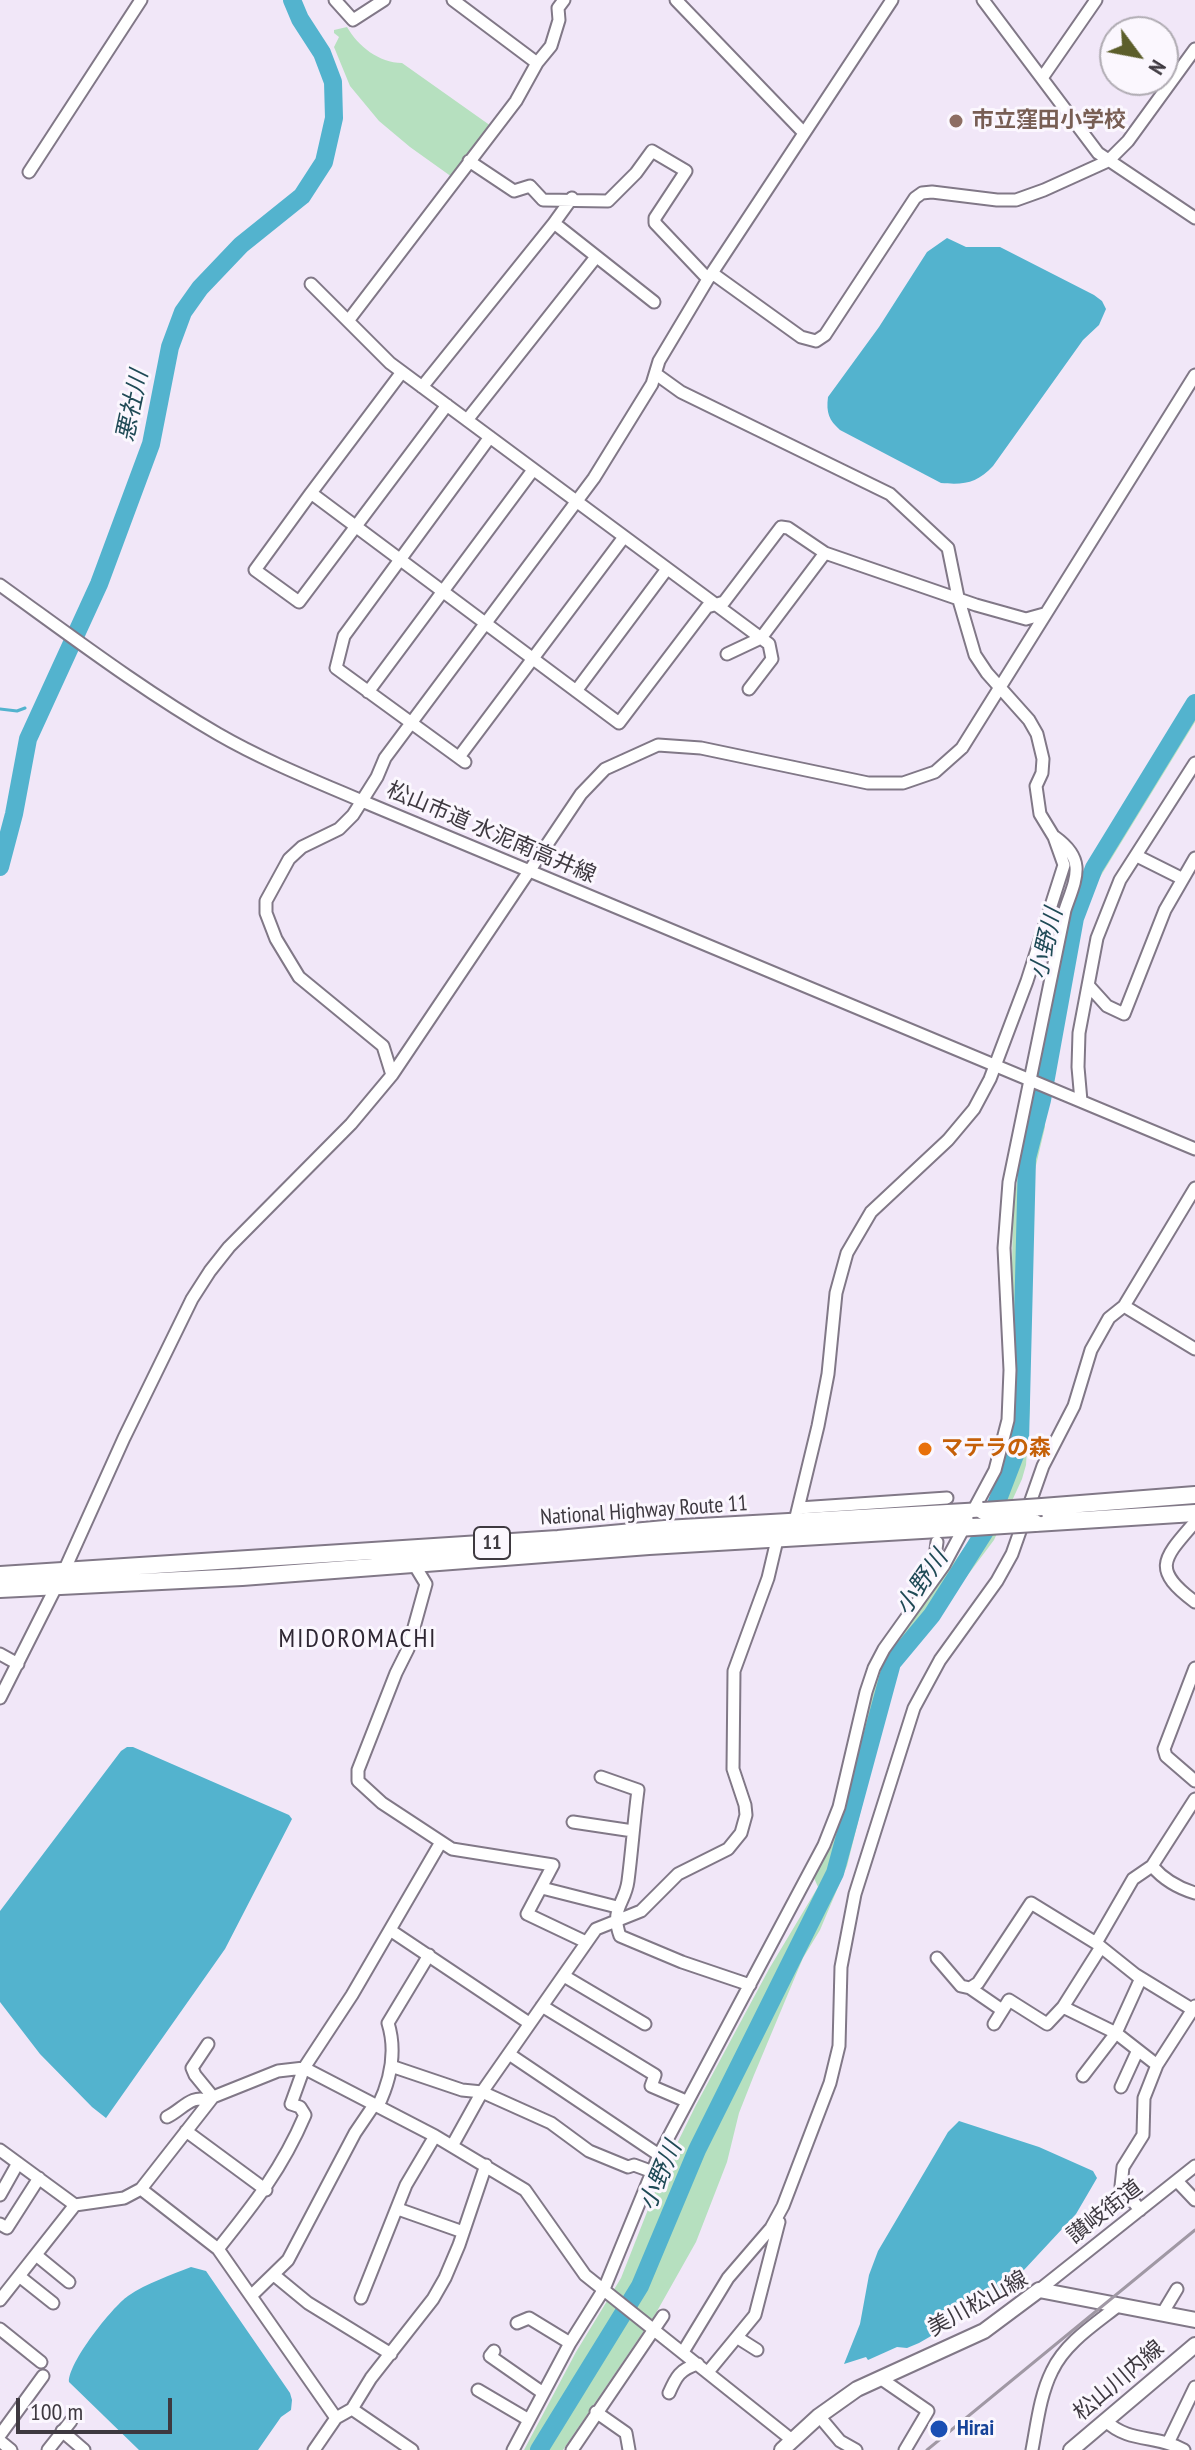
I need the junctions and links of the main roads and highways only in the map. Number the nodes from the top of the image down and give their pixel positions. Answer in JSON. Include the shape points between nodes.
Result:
{"nodes":[{"id":1,"x":1195,"y":1495,"type":"edge"},
{"id":2,"x":1195,"y":1513,"type":"edge"},
{"id":3,"x":1039,"y":1515,"type":"junction"},
{"id":4,"x":973,"y":1519,"type":"junction"},
{"id":5,"x":409,"y":1555,"type":"junction"},
{"id":6,"x":0,"y":1575,"type":"edge"},
{"id":7,"x":60,"y":1578,"type":"junction"},
{"id":8,"x":0,"y":1589,"type":"edge"},
{"id":9,"x":1195,"y":2320,"type":"edge"},
{"id":10,"x":1195,"y":2345,"type":"edge"},
{"id":11,"x":787,"y":2445,"type":"edge"},
{"id":12,"x":1071,"y":2450,"type":"edge"}],
"edges":[{"from":1,"to":3,"type":"highway","name":"National Highway Route 11","number":"11"},
{"from":2,"to":3,"type":"highway","name":"National Highway Route 11","number":"11"},
{"from":3,"to":4,"type":"highway","name":"National Highway Route 11","number":"11","bridge":true},
{"from":4,"to":5,"type":"highway","name":"National Highway Route 11","number":"11","via":[[777,1540]]},
{"from":4,"to":5,"type":"highway","name":"National Highway Route 11","number":"11","via":[[797,1516]]},
{"from":5,"to":7,"type":"highway","name":"National Highway Route 11","number":"11","via":[[242,1577]]},
{"from":6,"to":7,"type":"highway","name":"National Highway Route 11","number":"11"},
{"from":7,"to":8,"type":"highway","name":"National Highway Route 11","number":"11"},
{"from":9,"to":11,"type":"main road","name":"美川松山線","via":[[1039,2290],[984,2331],[857,2389]]},
{"from":10,"to":12,"type":"main road","name":"松山川内線"}]}
